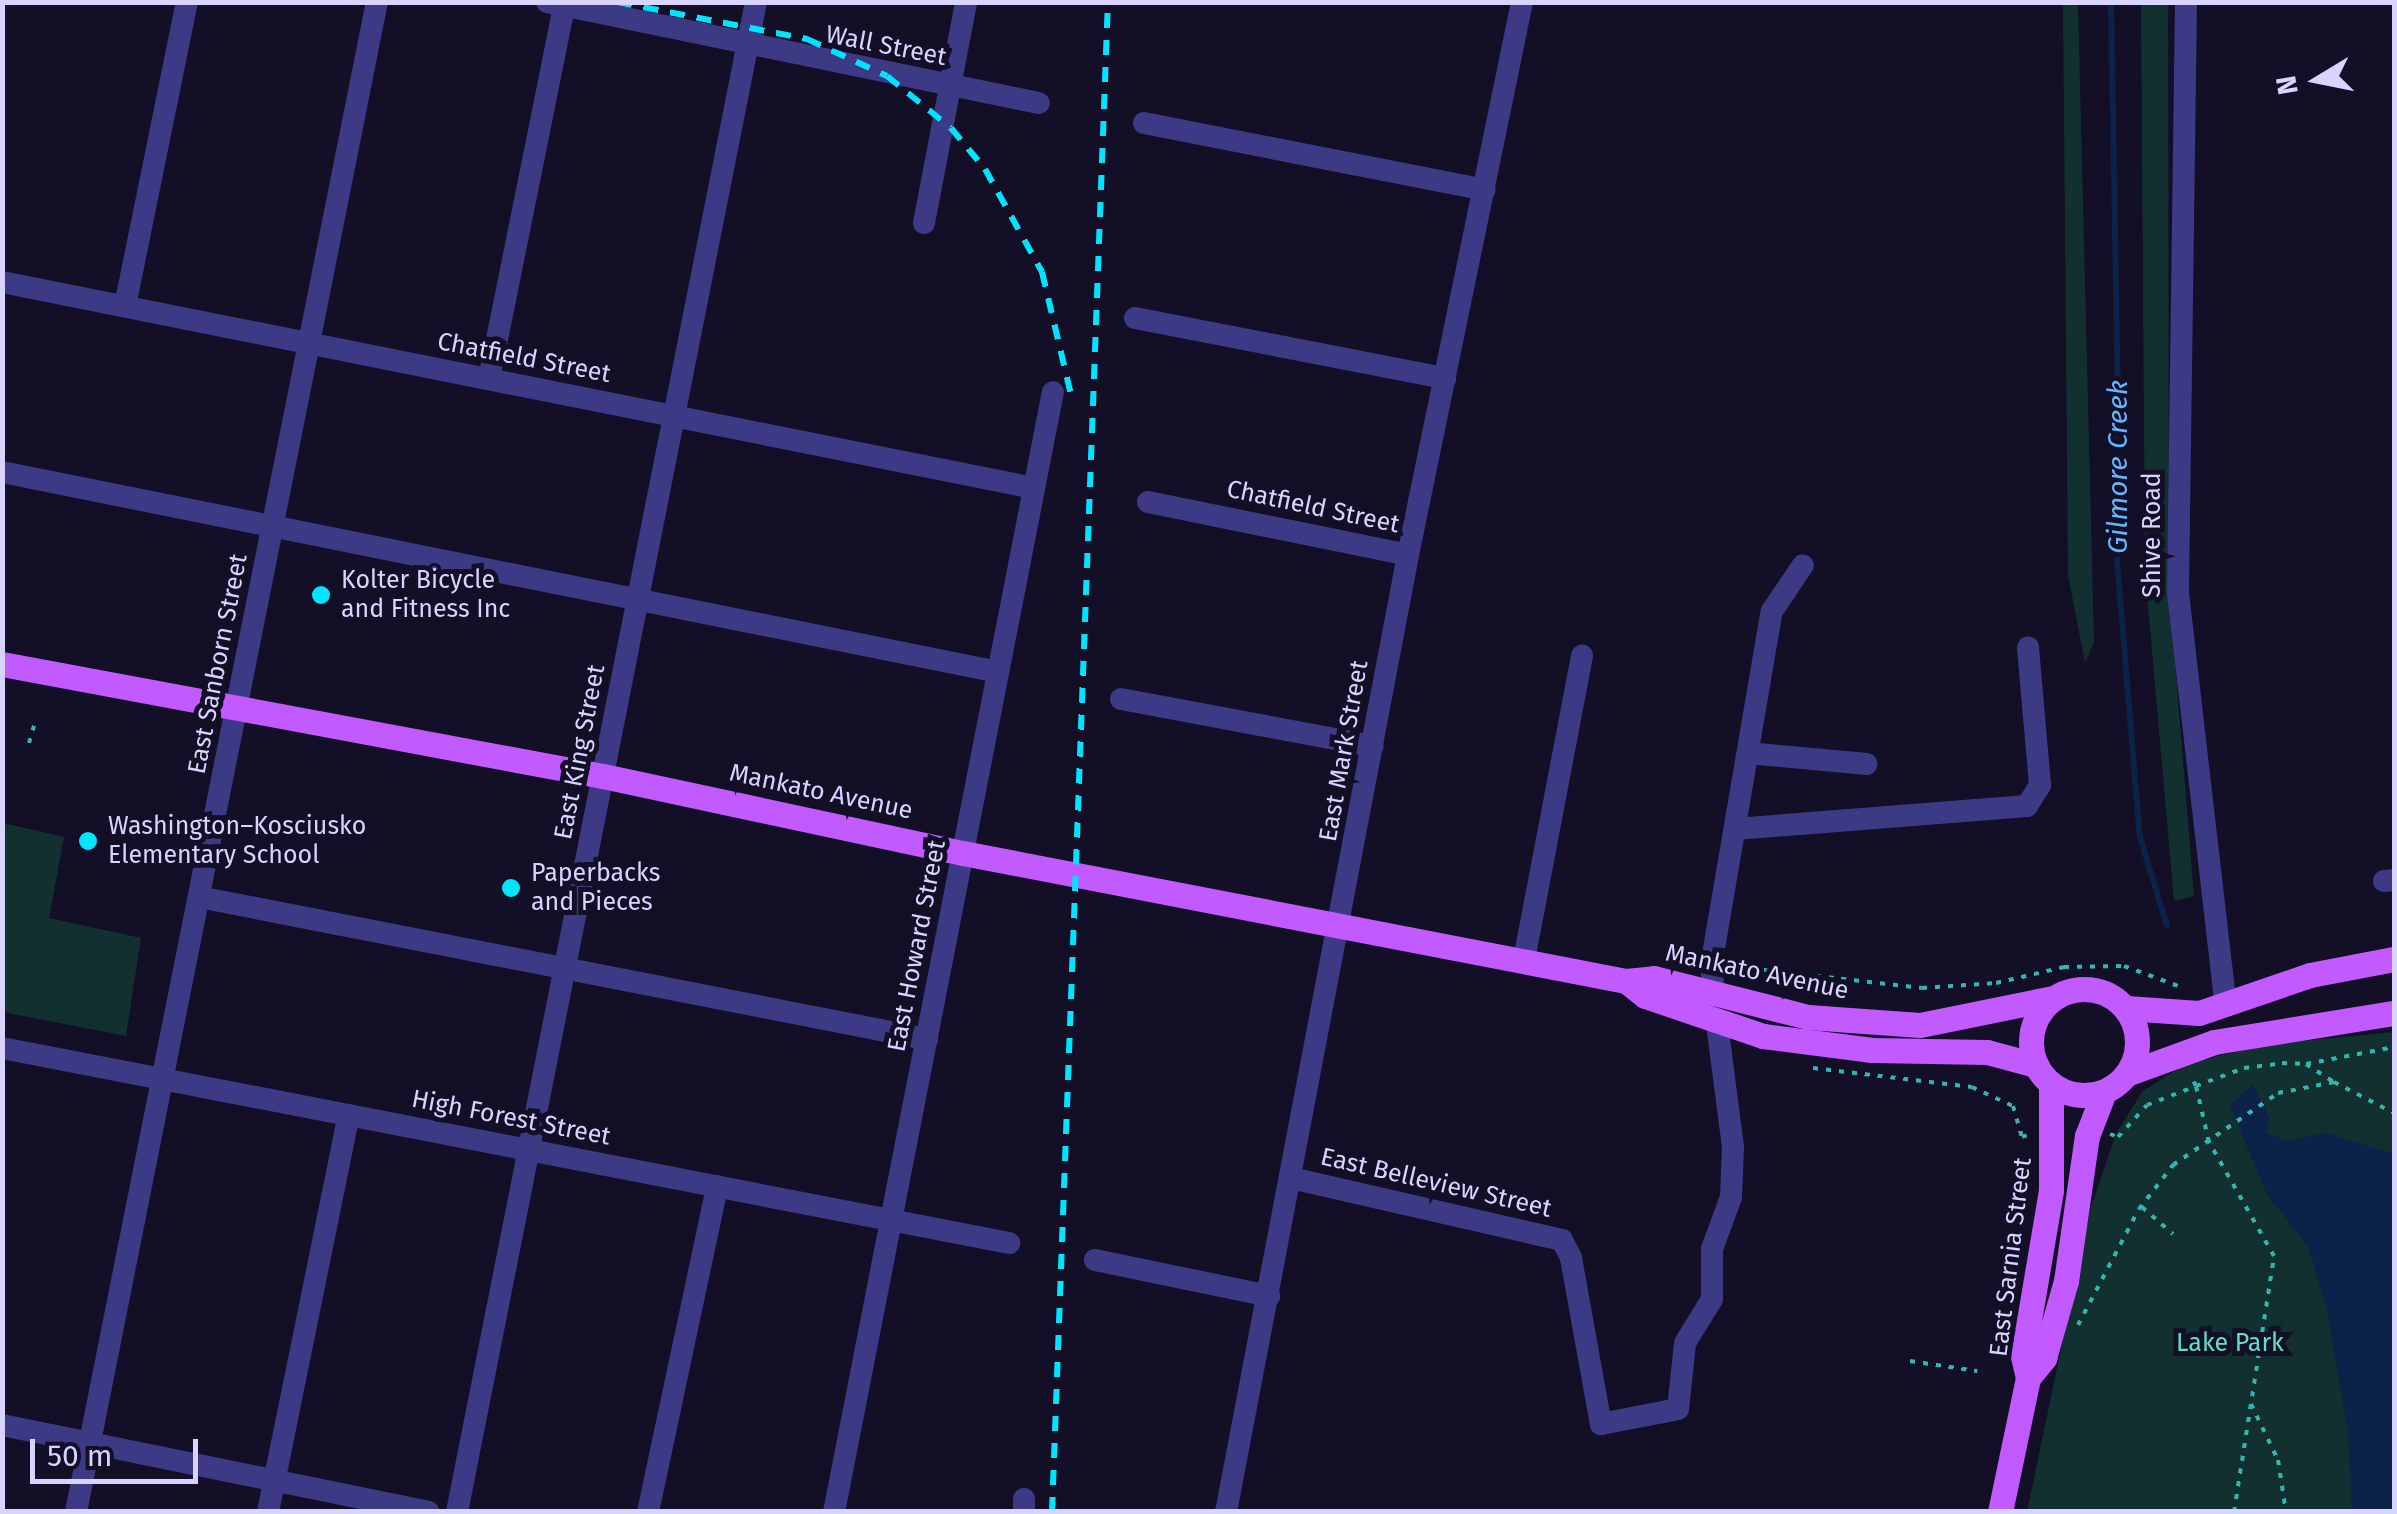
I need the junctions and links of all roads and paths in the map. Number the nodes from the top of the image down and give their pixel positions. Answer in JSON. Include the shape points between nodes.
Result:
{"nodes":[{"id":1,"x":187,"y":2,"type":"edge"},
{"id":2,"x":377,"y":2,"type":"edge"},
{"id":3,"x":756,"y":2,"type":"edge"},
{"id":4,"x":966,"y":2,"type":"edge"},
{"id":5,"x":1522,"y":2,"type":"edge"},
{"id":6,"x":2186,"y":2,"type":"edge"},
{"id":7,"x":559,"y":4,"type":"edge"},
{"id":8,"x":748,"y":45,"type":"junction"},
{"id":9,"x":948,"y":86,"type":"junction"},
{"id":10,"x":1039,"y":104,"type":"dead end"},
{"id":11,"x":1144,"y":123,"type":"dead end"},
{"id":12,"x":1484,"y":190,"type":"junction"},
{"id":13,"x":924,"y":223,"type":"dead end"},
{"id":14,"x":2,"y":282,"type":"edge"},
{"id":15,"x":126,"y":306,"type":"junction"},
{"id":16,"x":1135,"y":318,"type":"dead end"},
{"id":17,"x":310,"y":345,"type":"junction"},
{"id":18,"x":1445,"y":378,"type":"junction"},
{"id":19,"x":489,"y":379,"type":"junction"},
{"id":20,"x":1053,"y":392,"type":"dead end"},
{"id":21,"x":674,"y":414,"type":"junction"},
{"id":22,"x":2,"y":472,"type":"edge"},
{"id":23,"x":1034,"y":488,"type":"junction"},
{"id":24,"x":1148,"y":502,"type":"dead end"},
{"id":25,"x":273,"y":529,"type":"junction"},
{"id":26,"x":1408,"y":555,"type":"junction"},
{"id":27,"x":1804,"y":565,"type":"dead end"},
{"id":28,"x":638,"y":597,"type":"junction"},
{"id":29,"x":2028,"y":648,"type":"dead end"},
{"id":30,"x":1582,"y":655,"type":"dead end"},
{"id":31,"x":2,"y":664,"type":"edge"},
{"id":32,"x":998,"y":672,"type":"junction"},
{"id":33,"x":1121,"y":699,"type":"dead end"},
{"id":34,"x":236,"y":712,"type":"junction"},
{"id":35,"x":36,"y":722,"type":"dead end"},
{"id":36,"x":28,"y":743,"type":"dead end"},
{"id":37,"x":1373,"y":746,"type":"junction"},
{"id":38,"x":1748,"y":754,"type":"junction"},
{"id":39,"x":1866,"y":764,"type":"dead end"},
{"id":40,"x":603,"y":776,"type":"junction"},
{"id":41,"x":1735,"y":828,"type":"junction"},
{"id":42,"x":963,"y":853,"type":"junction"},
{"id":43,"x":199,"y":897,"type":"junction"},
{"id":44,"x":1340,"y":922,"type":"junction"},
{"id":45,"x":2394,"y":959,"type":"edge"},
{"id":46,"x":1524,"y":960,"type":"junction"},
{"id":47,"x":565,"y":966,"type":"junction"},
{"id":48,"x":1738,"y":968,"type":"dead end"},
{"id":49,"x":1626,"y":981,"type":"junction"},
{"id":50,"x":2182,"y":984,"type":"dead end"},
{"id":51,"x":1714,"y":994,"type":"junction"},
{"id":52,"x":2052,"y":998,"type":"junction"},
{"id":53,"x":2226,"y":1005,"type":"junction"},
{"id":54,"x":2126,"y":1008,"type":"junction"},
{"id":55,"x":2394,"y":1013,"type":"edge"},
{"id":56,"x":1717,"y":1024,"type":"junction"},
{"id":57,"x":927,"y":1039,"type":"junction"},
{"id":58,"x":2394,"y":1047,"type":"edge"},
{"id":59,"x":2,"y":1048,"type":"edge"},
{"id":60,"x":2306,"y":1064,"type":"junction"},
{"id":61,"x":1801,"y":1066,"type":"dead end"},
{"id":62,"x":2129,"y":1073,"type":"junction"},
{"id":63,"x":2043,"y":1074,"type":"junction"},
{"id":64,"x":162,"y":1079,"type":"junction"},
{"id":65,"x":2334,"y":1082,"type":"junction"},
{"id":66,"x":2196,"y":1086,"type":"junction"},
{"id":67,"x":2104,"y":1092,"type":"junction"},
{"id":68,"x":2394,"y":1113,"type":"edge"},
{"id":69,"x":350,"y":1115,"type":"junction"},
{"id":70,"x":2022,"y":1137,"type":"dead end"},
{"id":71,"x":2118,"y":1137,"type":"dead end"},
{"id":72,"x":2208,"y":1142,"type":"junction"},
{"id":73,"x":529,"y":1149,"type":"junction"},
{"id":74,"x":1292,"y":1178,"type":"junction"},
{"id":75,"x":717,"y":1186,"type":"junction"},
{"id":76,"x":2142,"y":1206,"type":"junction"},
{"id":77,"x":891,"y":1220,"type":"junction"},
{"id":78,"x":2172,"y":1234,"type":"dead end"},
{"id":79,"x":1010,"y":1244,"type":"dead end"},
{"id":80,"x":1094,"y":1260,"type":"dead end"},
{"id":81,"x":1269,"y":1296,"type":"junction"},
{"id":82,"x":2053,"y":1327,"type":"junction"},
{"id":83,"x":1910,"y":1361,"type":"dead end"},
{"id":84,"x":1977,"y":1371,"type":"dead end"},
{"id":85,"x":2028,"y":1378,"type":"junction"},
{"id":86,"x":2252,"y":1404,"type":"junction"},
{"id":87,"x":2,"y":1425,"type":"edge"},
{"id":88,"x":89,"y":1441,"type":"junction"},
{"id":89,"x":275,"y":1479,"type":"junction"},
{"id":90,"x":76,"y":1512,"type":"edge"},
{"id":91,"x":268,"y":1512,"type":"edge"},
{"id":92,"x":428,"y":1512,"type":"edge"},
{"id":93,"x":458,"y":1512,"type":"edge"},
{"id":94,"x":648,"y":1512,"type":"edge"},
{"id":95,"x":834,"y":1512,"type":"edge"},
{"id":96,"x":1226,"y":1512,"type":"edge"},
{"id":97,"x":2000,"y":1512,"type":"edge"},
{"id":98,"x":2234,"y":1512,"type":"edge"},
{"id":99,"x":2286,"y":1512,"type":"edge"}],
"edges":[{"from":1,"to":15,"type":"street"},
{"from":2,"to":17,"type":"street","name":"East Sanborn Street"},
{"from":3,"to":8,"type":"street","name":"East King Street"},
{"from":4,"to":9,"type":"street"},
{"from":5,"to":12,"type":"street","name":"East Mark Street"},
{"from":6,"to":53,"type":"street","name":"Shive Road","via":[[2178,594]]},
{"from":7,"to":8,"type":"street","name":"Wall Street"},
{"from":7,"to":19,"type":"street"},
{"from":8,"to":9,"type":"street","name":"Wall Street"},
{"from":8,"to":21,"type":"street","name":"East King Street"},
{"from":9,"to":10,"type":"street","name":"Wall Street"},
{"from":9,"to":13,"type":"street"},
{"from":11,"to":12,"type":"street"},
{"from":12,"to":18,"type":"street","name":"East Mark Street"},
{"from":14,"to":15,"type":"street","name":"Chatfield Street"},
{"from":15,"to":17,"type":"street","name":"Chatfield Street"},
{"from":16,"to":18,"type":"street"},
{"from":17,"to":19,"type":"street","name":"Chatfield Street"},
{"from":17,"to":25,"type":"street","name":"East Sanborn Street"},
{"from":18,"to":26,"type":"street","name":"East Mark Street"},
{"from":19,"to":21,"type":"street","name":"Chatfield Street"},
{"from":20,"to":23,"type":"street","name":"East Howard Street"},
{"from":21,"to":23,"type":"street","name":"Chatfield Street"},
{"from":21,"to":28,"type":"street","name":"East King Street"},
{"from":22,"to":25,"type":"street"},
{"from":23,"to":32,"type":"street","name":"East Howard Street"},
{"from":24,"to":26,"type":"street","name":"Chatfield Street"},
{"from":25,"to":28,"type":"street"},
{"from":25,"to":34,"type":"street","name":"East Sanborn Street"},
{"from":26,"to":37,"type":"street","name":"East Mark Street"},
{"from":27,"to":38,"type":"street","via":[[1772,611]]},
{"from":28,"to":32,"type":"street"},
{"from":28,"to":40,"type":"street","name":"East King Street"},
{"from":29,"to":41,"type":"street","via":[[2040,785],[2027,806]]},
{"from":30,"to":46,"type":"street"},
{"from":31,"to":34,"type":"main road","name":"Mankato Avenue"},
{"from":32,"to":42,"type":"street","name":"East Howard Street"},
{"from":33,"to":37,"type":"street"},
{"from":34,"to":40,"type":"main road","name":"Mankato Avenue"},
{"from":34,"to":43,"type":"street","name":"East Sanborn Street"},
{"from":35,"to":36,"type":"path"},
{"from":37,"to":44,"type":"street","name":"East Mark Street"},
{"from":38,"to":39,"type":"street"},
{"from":38,"to":41,"type":"street"},
{"from":40,"to":42,"type":"main road","name":"Mankato Avenue"},
{"from":40,"to":47,"type":"street","name":"East King Street"},
{"from":41,"to":51,"type":"street","via":[[1711,966]]},
{"from":42,"to":44,"type":"main road","name":"Mankato Avenue"},
{"from":42,"to":57,"type":"street","name":"East Howard Street"},
{"from":43,"to":47,"type":"street"},
{"from":43,"to":64,"type":"street","name":"East Sanborn Street"},
{"from":44,"to":46,"type":"main road","name":"Mankato Avenue"},
{"from":44,"to":74,"type":"street","name":"East Mark Street"},
{"from":45,"to":53,"type":"main road","name":"Mankato Avenue","via":[[2310,975]]},
{"from":46,"to":49,"type":"main road","name":"Mankato Avenue"},
{"from":47,"to":57,"type":"street"},
{"from":47,"to":73,"type":"street","name":"East King Street"},
{"from":48,"to":50,"type":"path","via":[[1922,988],[2124,966]]},
{"from":49,"to":51,"type":"main road","name":"Mankato Avenue","via":[[1654,978]]},
{"from":49,"to":56,"type":"main road","name":"Mankato Avenue","via":[[1645,996]]},
{"from":51,"to":52,"type":"main road","name":"Mankato Avenue","via":[[1874,1025],[1966,1020]]},
{"from":52,"to":54,"type":"main road","name":"Mankato Avenue","via":[[2088,988]]},
{"from":52,"to":63,"type":"main road","via":[[2033,1027]]},
{"from":53,"to":54,"type":"main road","name":"Mankato Avenue","via":[[2181,1015]]},
{"from":54,"to":62,"type":"main road","via":[[2136,1040]]},
{"from":55,"to":62,"type":"main road","via":[[2214,1042]]},
{"from":56,"to":63,"type":"main road","name":"Mankato Avenue","via":[[1817,1044],[1987,1052]]},
{"from":56,"to":74,"type":"street","name":"East Belleview Street","via":[[1733,1147],[1730,1197],[1712,1249],[1712,1298],[1686,1343],[1678,1408],[1600,1424],[1571,1258],[1562,1240]]},
{"from":57,"to":77,"type":"street","name":"East Howard Street"},
{"from":58,"to":60,"type":"path"},
{"from":59,"to":64,"type":"street","name":"High Forest Street"},
{"from":60,"to":65,"type":"path"},
{"from":60,"to":66,"type":"path","via":[[2244,1068]]},
{"from":61,"to":70,"type":"path","via":[[1972,1087],[2013,1106]]},
{"from":62,"to":67,"type":"main road"},
{"from":63,"to":67,"type":"main road","name":"Mankato Avenue","via":[[2076,1096]]},
{"from":63,"to":85,"type":"main road","name":"East Sarnia Street","via":[[2052,1190],[2023,1356]]},
{"from":64,"to":69,"type":"street","name":"High Forest Street"},
{"from":64,"to":88,"type":"street","name":"East Sanborn Street"},
{"from":65,"to":68,"type":"path"},
{"from":65,"to":72,"type":"path","via":[[2278,1093]]},
{"from":66,"to":71,"type":"path","via":[[2147,1105]]},
{"from":66,"to":72,"type":"path"},
{"from":67,"to":82,"type":"main road","name":"East Sarnia Street","via":[[2087,1136],[2075,1238]]},
{"from":69,"to":73,"type":"street","name":"High Forest Street"},
{"from":69,"to":89,"type":"street"},
{"from":72,"to":76,"type":"path","via":[[2173,1165]]},
{"from":72,"to":86,"type":"path","via":[[2274,1256]]},
{"from":73,"to":75,"type":"street","name":"High Forest Street"},
{"from":73,"to":93,"type":"street","name":"East King Street"},
{"from":74,"to":81,"type":"street","name":"East Mark Street"},
{"from":75,"to":77,"type":"street","name":"High Forest Street"},
{"from":75,"to":94,"type":"street"},
{"from":76,"to":78,"type":"path"},
{"from":76,"to":82,"type":"path","via":[[2083,1322]]},
{"from":77,"to":79,"type":"street","name":"High Forest Street"},
{"from":77,"to":95,"type":"street","name":"East Howard Street"},
{"from":80,"to":81,"type":"street"},
{"from":81,"to":96,"type":"street","name":"East Mark Street"},
{"from":82,"to":85,"type":"main road","name":"East Sarnia Street","via":[[2044,1358]]},
{"from":83,"to":84,"type":"path"},
{"from":85,"to":97,"type":"main road","name":"East Sarnia Street"},
{"from":86,"to":98,"type":"path"},
{"from":86,"to":99,"type":"path","via":[[2278,1460]]},
{"from":87,"to":88,"type":"street"},
{"from":88,"to":89,"type":"street"},
{"from":88,"to":90,"type":"street","name":"East Sanborn Street"},
{"from":89,"to":91,"type":"street"},
{"from":89,"to":92,"type":"street"}]}
